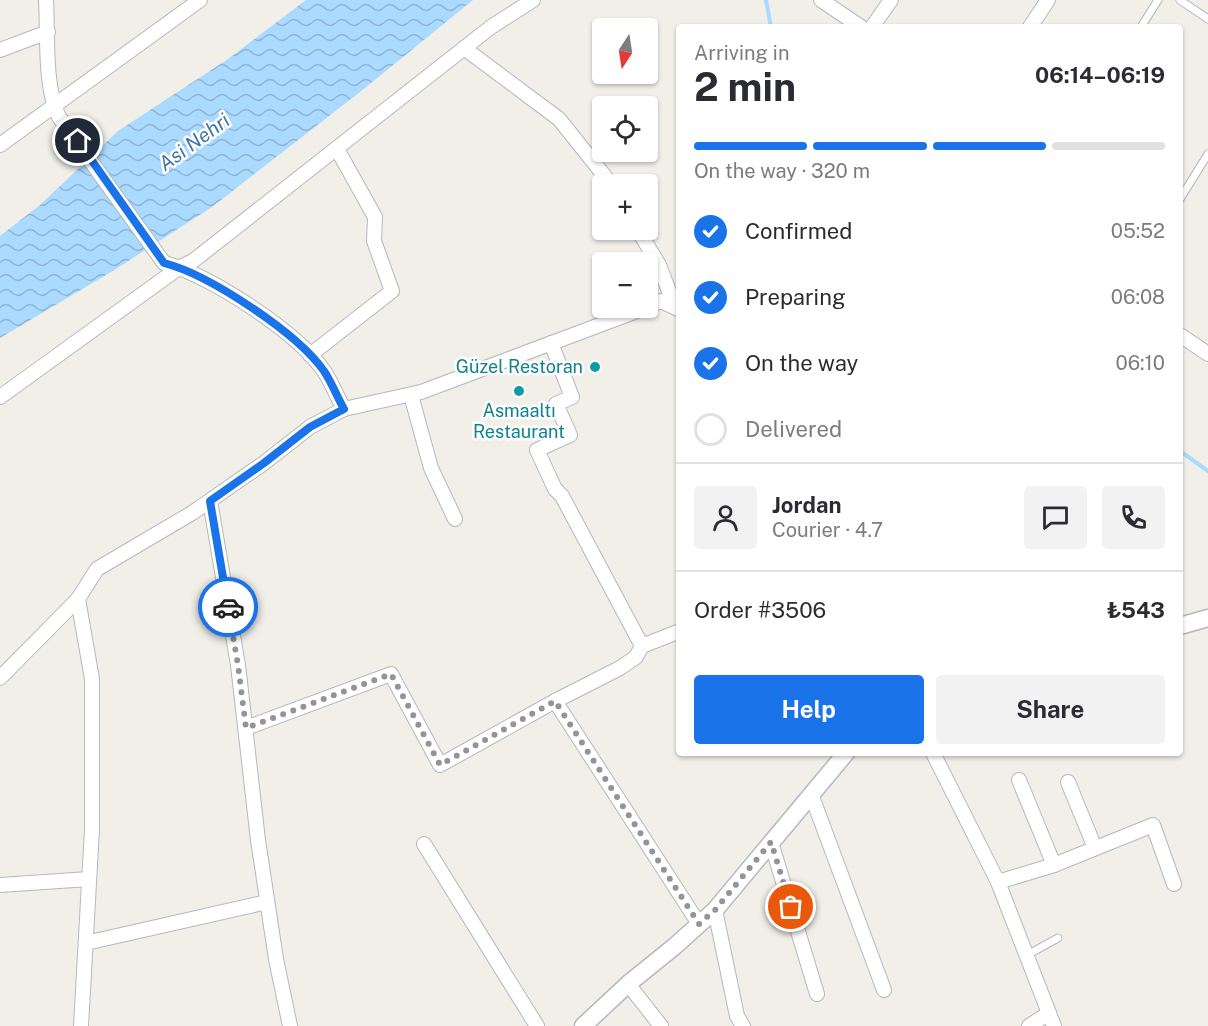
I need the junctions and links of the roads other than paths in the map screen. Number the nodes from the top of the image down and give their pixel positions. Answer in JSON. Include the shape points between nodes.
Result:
{"nodes":[{"id":1,"x":46,"y":0,"type":"edge"},
{"id":2,"x":200,"y":0,"type":"edge"},
{"id":3,"x":533,"y":0,"type":"edge"},
{"id":4,"x":821,"y":0,"type":"edge"},
{"id":5,"x":891,"y":0,"type":"edge"},
{"id":6,"x":1048,"y":0,"type":"edge"},
{"id":7,"x":1158,"y":0,"type":"edge"},
{"id":8,"x":1180,"y":0,"type":"edge"},
{"id":9,"x":1208,"y":20,"type":"edge"},
{"id":10,"x":857,"y":24,"type":"edge"},
{"id":11,"x":874,"y":24,"type":"edge"},
{"id":12,"x":1032,"y":24,"type":"edge"},
{"id":13,"x":1142,"y":24,"type":"edge"},
{"id":14,"x":48,"y":33,"type":"junction"},
{"id":15,"x":464,"y":48,"type":"junction"},
{"id":16,"x":0,"y":50,"type":"edge"},
{"id":17,"x":54,"y":107,"type":"junction"},
{"id":18,"x":0,"y":145,"type":"edge"},
{"id":19,"x":337,"y":149,"type":"junction"},
{"id":20,"x":1208,"y":154,"type":"edge"},
{"id":21,"x":603,"y":174,"type":"edge"},
{"id":22,"x":1183,"y":194,"type":"edge"},
{"id":23,"x":644,"y":240,"type":"edge"},
{"id":24,"x":180,"y":267,"type":"junction"},
{"id":25,"x":658,"y":302,"type":"edge"},
{"id":26,"x":676,"y":307,"type":"edge"},
{"id":27,"x":676,"y":308,"type":"edge"},
{"id":28,"x":618,"y":318,"type":"edge"},
{"id":29,"x":1183,"y":337,"type":"edge"},
{"id":30,"x":551,"y":344,"type":"junction"},
{"id":31,"x":1204,"y":350,"type":"edge"},
{"id":32,"x":310,"y":355,"type":"junction"},
{"id":33,"x":411,"y":395,"type":"junction"},
{"id":34,"x":0,"y":397,"type":"edge"},
{"id":35,"x":344,"y":409,"type":"junction"},
{"id":36,"x":210,"y":501,"type":"junction"},
{"id":37,"x":455,"y":519,"type":"dead end"},
{"id":38,"x":78,"y":599,"type":"junction"},
{"id":39,"x":1208,"y":618,"type":"edge"},
{"id":40,"x":1183,"y":625,"type":"edge"},
{"id":41,"x":676,"y":633,"type":"edge"},
{"id":42,"x":642,"y":646,"type":"junction"},
{"id":43,"x":0,"y":678,"type":"edge"},
{"id":44,"x":555,"y":701,"type":"junction"},
{"id":45,"x":246,"y":728,"type":"junction"},
{"id":46,"x":843,"y":756,"type":"edge"},
{"id":47,"x":935,"y":756,"type":"edge"},
{"id":48,"x":1019,"y":780,"type":"dead end"},
{"id":49,"x":1068,"y":782,"type":"dead end"},
{"id":50,"x":811,"y":794,"type":"junction"},
{"id":51,"x":771,"y":842,"type":"junction"},
{"id":52,"x":424,"y":844,"type":"dead end"},
{"id":53,"x":1095,"y":848,"type":"junction"},
{"id":54,"x":1054,"y":864,"type":"junction"},
{"id":55,"x":89,"y":879,"type":"junction"},
{"id":56,"x":998,"y":882,"type":"junction"},
{"id":57,"x":1174,"y":884,"type":"dead end"},
{"id":58,"x":0,"y":885,"type":"edge"},
{"id":59,"x":267,"y":902,"type":"junction"},
{"id":60,"x":715,"y":910,"type":"junction"},
{"id":61,"x":699,"y":924,"type":"junction"},
{"id":62,"x":1058,"y":939,"type":"dead end"},
{"id":63,"x":86,"y":944,"type":"junction"},
{"id":64,"x":1028,"y":955,"type":"junction"},
{"id":65,"x":628,"y":984,"type":"junction"},
{"id":66,"x":884,"y":990,"type":"dead end"},
{"id":67,"x":817,"y":994,"type":"dead end"},
{"id":68,"x":1051,"y":1019,"type":"edge"},
{"id":69,"x":81,"y":1026,"type":"edge"},
{"id":70,"x":290,"y":1026,"type":"edge"},
{"id":71,"x":537,"y":1026,"type":"edge"},
{"id":72,"x":584,"y":1026,"type":"edge"},
{"id":73,"x":660,"y":1026,"type":"edge"},
{"id":74,"x":743,"y":1026,"type":"edge"},
{"id":75,"x":1029,"y":1026,"type":"edge"}],
"edges":[{"from":1,"to":14,"type":"street"},
{"from":2,"to":17,"type":"street"},
{"from":3,"to":15,"type":"street"},
{"from":4,"to":10,"type":"street"},
{"from":5,"to":11,"type":"street"},
{"from":6,"to":12,"type":"street"},
{"from":7,"to":13,"type":"lane"},
{"from":8,"to":9,"type":"lane"},
{"from":14,"to":16,"type":"street"},
{"from":14,"to":17,"type":"street"},
{"from":15,"to":19,"type":"street"},
{"from":15,"to":21,"type":"street","via":[[559,119]]},
{"from":17,"to":18,"type":"street"},
{"from":17,"to":24,"type":"street","via":[[164,263]]},
{"from":19,"to":24,"type":"street","via":[[193,261]]},
{"from":19,"to":32,"type":"street","via":[[375,217],[374,241],[392,291]]},
{"from":20,"to":22,"type":"lane"},
{"from":23,"to":26,"type":"street"},
{"from":24,"to":32,"type":"street","via":[[252,308]]},
{"from":24,"to":34,"type":"street"},
{"from":25,"to":27,"type":"street"},
{"from":28,"to":30,"type":"street"},
{"from":29,"to":31,"type":"street"},
{"from":30,"to":33,"type":"street"},
{"from":30,"to":42,"type":"street","via":[[572,397],[556,404],[570,435],[537,450]]},
{"from":32,"to":35,"type":"street","via":[[325,372]]},
{"from":33,"to":35,"type":"street"},
{"from":33,"to":37,"type":"street","via":[[431,468]]},
{"from":35,"to":36,"type":"street","via":[[310,427]]},
{"from":36,"to":38,"type":"street","via":[[97,569]]},
{"from":36,"to":45,"type":"street"},
{"from":38,"to":43,"type":"street"},
{"from":38,"to":55,"type":"street","via":[[92,679]]},
{"from":39,"to":40,"type":"street"},
{"from":41,"to":42,"type":"street"},
{"from":42,"to":44,"type":"street","via":[[636,657],[620,668]]},
{"from":44,"to":45,"type":"street","via":[[440,765],[391,674]]},
{"from":44,"to":61,"type":"street"},
{"from":45,"to":59,"type":"street"},
{"from":46,"to":50,"type":"street"},
{"from":47,"to":56,"type":"street"},
{"from":48,"to":54,"type":"street"},
{"from":49,"to":53,"type":"street"},
{"from":50,"to":51,"type":"street"},
{"from":50,"to":66,"type":"street"},
{"from":51,"to":60,"type":"street"},
{"from":51,"to":67,"type":"street"},
{"from":52,"to":71,"type":"street"},
{"from":53,"to":54,"type":"street"},
{"from":53,"to":57,"type":"street","via":[[1154,825]]},
{"from":54,"to":56,"type":"street"},
{"from":55,"to":58,"type":"street"},
{"from":55,"to":63,"type":"street"},
{"from":56,"to":64,"type":"street"},
{"from":59,"to":63,"type":"street"},
{"from":59,"to":70,"type":"street"},
{"from":60,"to":61,"type":"street"},
{"from":60,"to":74,"type":"street"},
{"from":61,"to":65,"type":"street"},
{"from":62,"to":64,"type":"lane"},
{"from":63,"to":69,"type":"street"},
{"from":64,"to":68,"type":"street"},
{"from":65,"to":72,"type":"street"},
{"from":65,"to":73,"type":"street"},
{"from":68,"to":75,"type":"street"}]}
